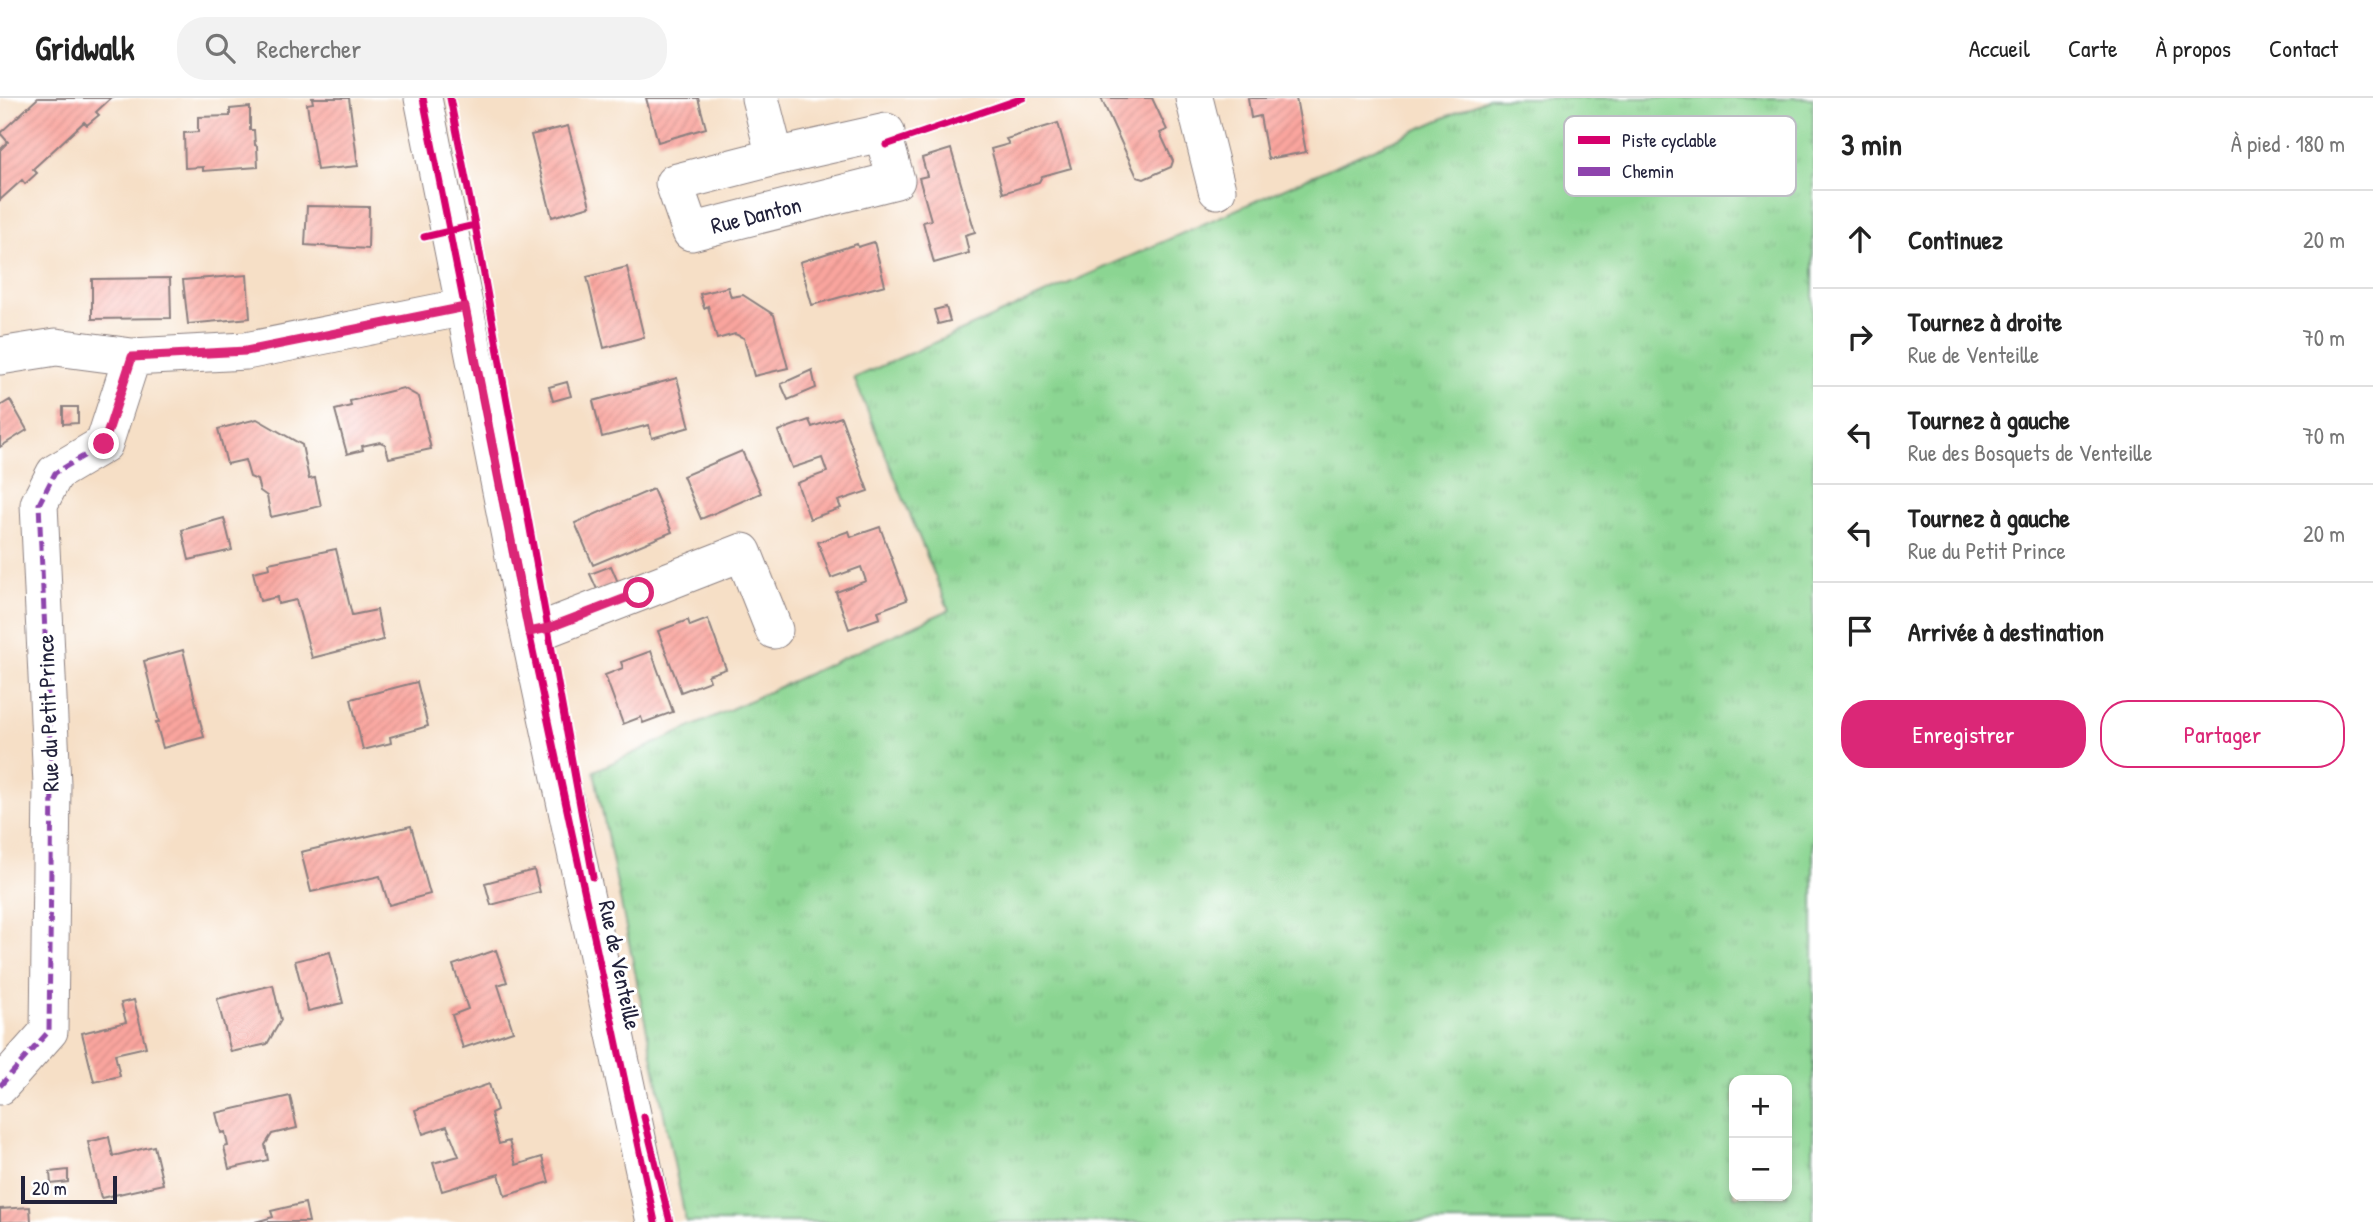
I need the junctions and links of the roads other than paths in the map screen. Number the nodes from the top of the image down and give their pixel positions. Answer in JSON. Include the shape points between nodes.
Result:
{"nodes":[{"id":1,"x":423,"y":98,"type":"edge"},
{"id":2,"x":760,"y":98,"type":"edge"},
{"id":3,"x":1194,"y":98,"type":"edge"},
{"id":4,"x":775,"y":157,"type":"junction"},
{"id":5,"x":1217,"y":190,"type":"dead end"},
{"id":6,"x":465,"y":307,"type":"junction"},
{"id":7,"x":0,"y":356,"type":"edge"},
{"id":8,"x":132,"y":357,"type":"junction"},
{"id":9,"x":774,"y":630,"type":"dead end"},
{"id":10,"x":529,"y":632,"type":"junction"},
{"id":11,"x":0,"y":1086,"type":"edge"},
{"id":12,"x":655,"y":1222,"type":"edge"}],
"edges":[{"from":1,"to":6,"type":"street","name":"Rue de Venteille"},
{"from":2,"to":4,"type":"street"},
{"from":3,"to":5,"type":"street"},
{"from":4,"to":4,"type":"street","name":"Rue Danton","via":[[674,183],[691,232],[896,180],[886,132]]},
{"from":6,"to":8,"type":"street","via":[[246,351]]},
{"from":6,"to":10,"type":"street","name":"Rue de Venteille"},
{"from":7,"to":8,"type":"street","via":[[56,347]]},
{"from":8,"to":11,"type":"street","name":"Rue du Petit Prince","via":[[104,444],[55,473],[39,504],[52,784],[49,1031]]},
{"from":9,"to":10,"type":"street","via":[[743,552]]},
{"from":10,"to":12,"type":"street","name":"Rue de Venteille"}]}
